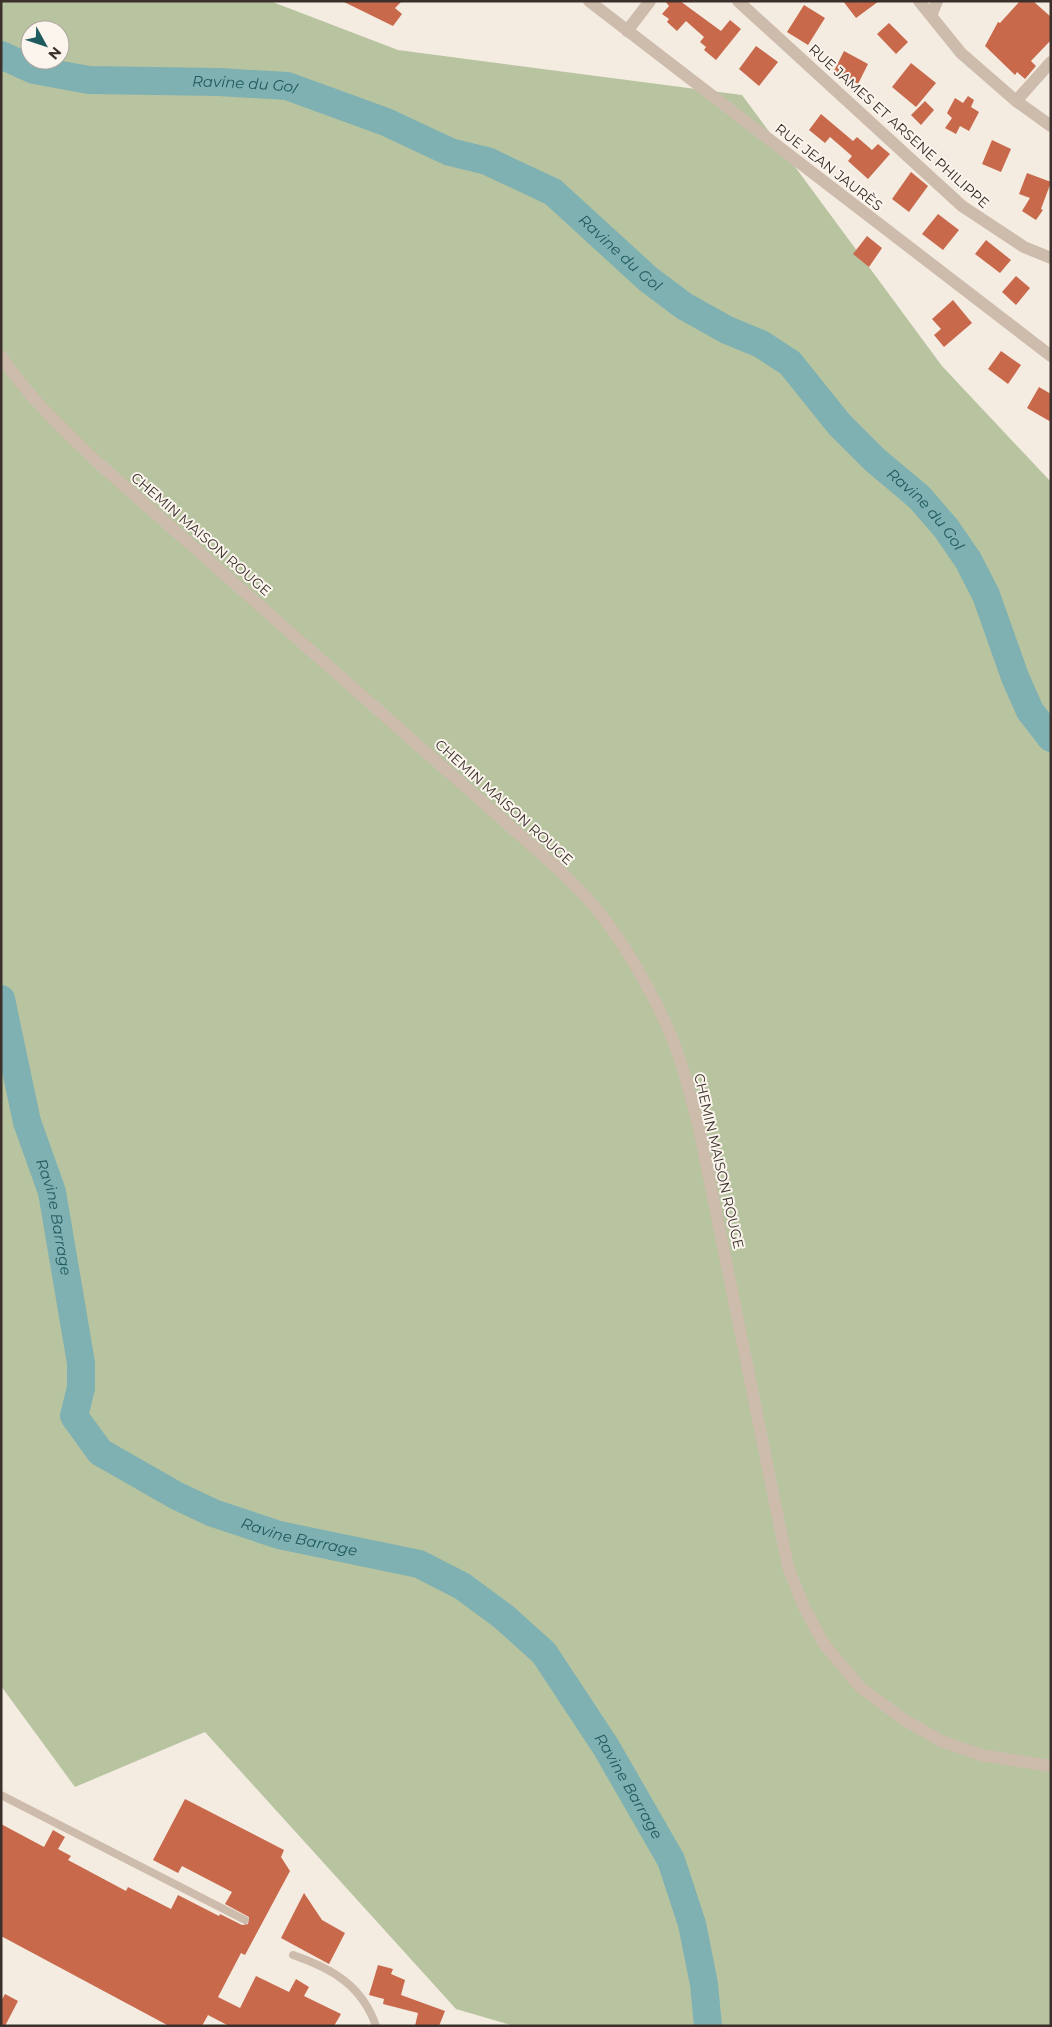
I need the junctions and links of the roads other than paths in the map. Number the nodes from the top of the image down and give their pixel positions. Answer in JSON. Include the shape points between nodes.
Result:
{"nodes":[{"id":1,"x":589,"y":1,"type":"edge"},
{"id":2,"x":650,"y":1,"type":"edge"},
{"id":3,"x":738,"y":1,"type":"edge"},
{"id":4,"x":919,"y":1,"type":"edge"},
{"id":5,"x":937,"y":1,"type":"edge"},
{"id":6,"x":931,"y":16,"type":"junction"},
{"id":7,"x":627,"y":30,"type":"junction"},
{"id":8,"x":1051,"y":62,"type":"edge"},
{"id":9,"x":1016,"y":101,"type":"junction"},
{"id":10,"x":1051,"y":126,"type":"edge"},
{"id":11,"x":1051,"y":258,"type":"edge"},
{"id":12,"x":1,"y":356,"type":"edge"},
{"id":13,"x":1051,"y":356,"type":"edge"},
{"id":14,"x":1051,"y":1766,"type":"edge"},
{"id":15,"x":1,"y":1795,"type":"edge"},
{"id":16,"x":245,"y":1920,"type":"dead end"},
{"id":17,"x":293,"y":1956,"type":"dead end"},
{"id":18,"x":376,"y":2026,"type":"edge"}],
"edges":[{"from":1,"to":7,"type":"street","name":"RUE JEAN JAURÈS"},
{"from":2,"to":7,"type":"street"},
{"from":3,"to":11,"type":"street","name":"RUE JAMES ET ARSENE PHILIPPE","via":[[962,206],[1024,247]]},
{"from":4,"to":6,"type":"street"},
{"from":5,"to":6,"type":"street"},
{"from":6,"to":9,"type":"street","via":[[961,53]]},
{"from":7,"to":13,"type":"street","name":"RUE JEAN JAURÈS"},
{"from":8,"to":9,"type":"street"},
{"from":9,"to":10,"type":"street"},
{"from":12,"to":14,"type":"street","name":"CHEMIN MAISON ROUGE","via":[[18,382],[43,410],[96,461],[555,866],[588,899],[644,984],[666,1025],[686,1080],[706,1162],[788,1567],[804,1607],[824,1644],[860,1687],[903,1719],[941,1741],[981,1755]]},
{"from":15,"to":16,"type":"lane"},
{"from":17,"to":18,"type":"lane","via":[[322,1965],[343,1978],[371,2013]]}]}
